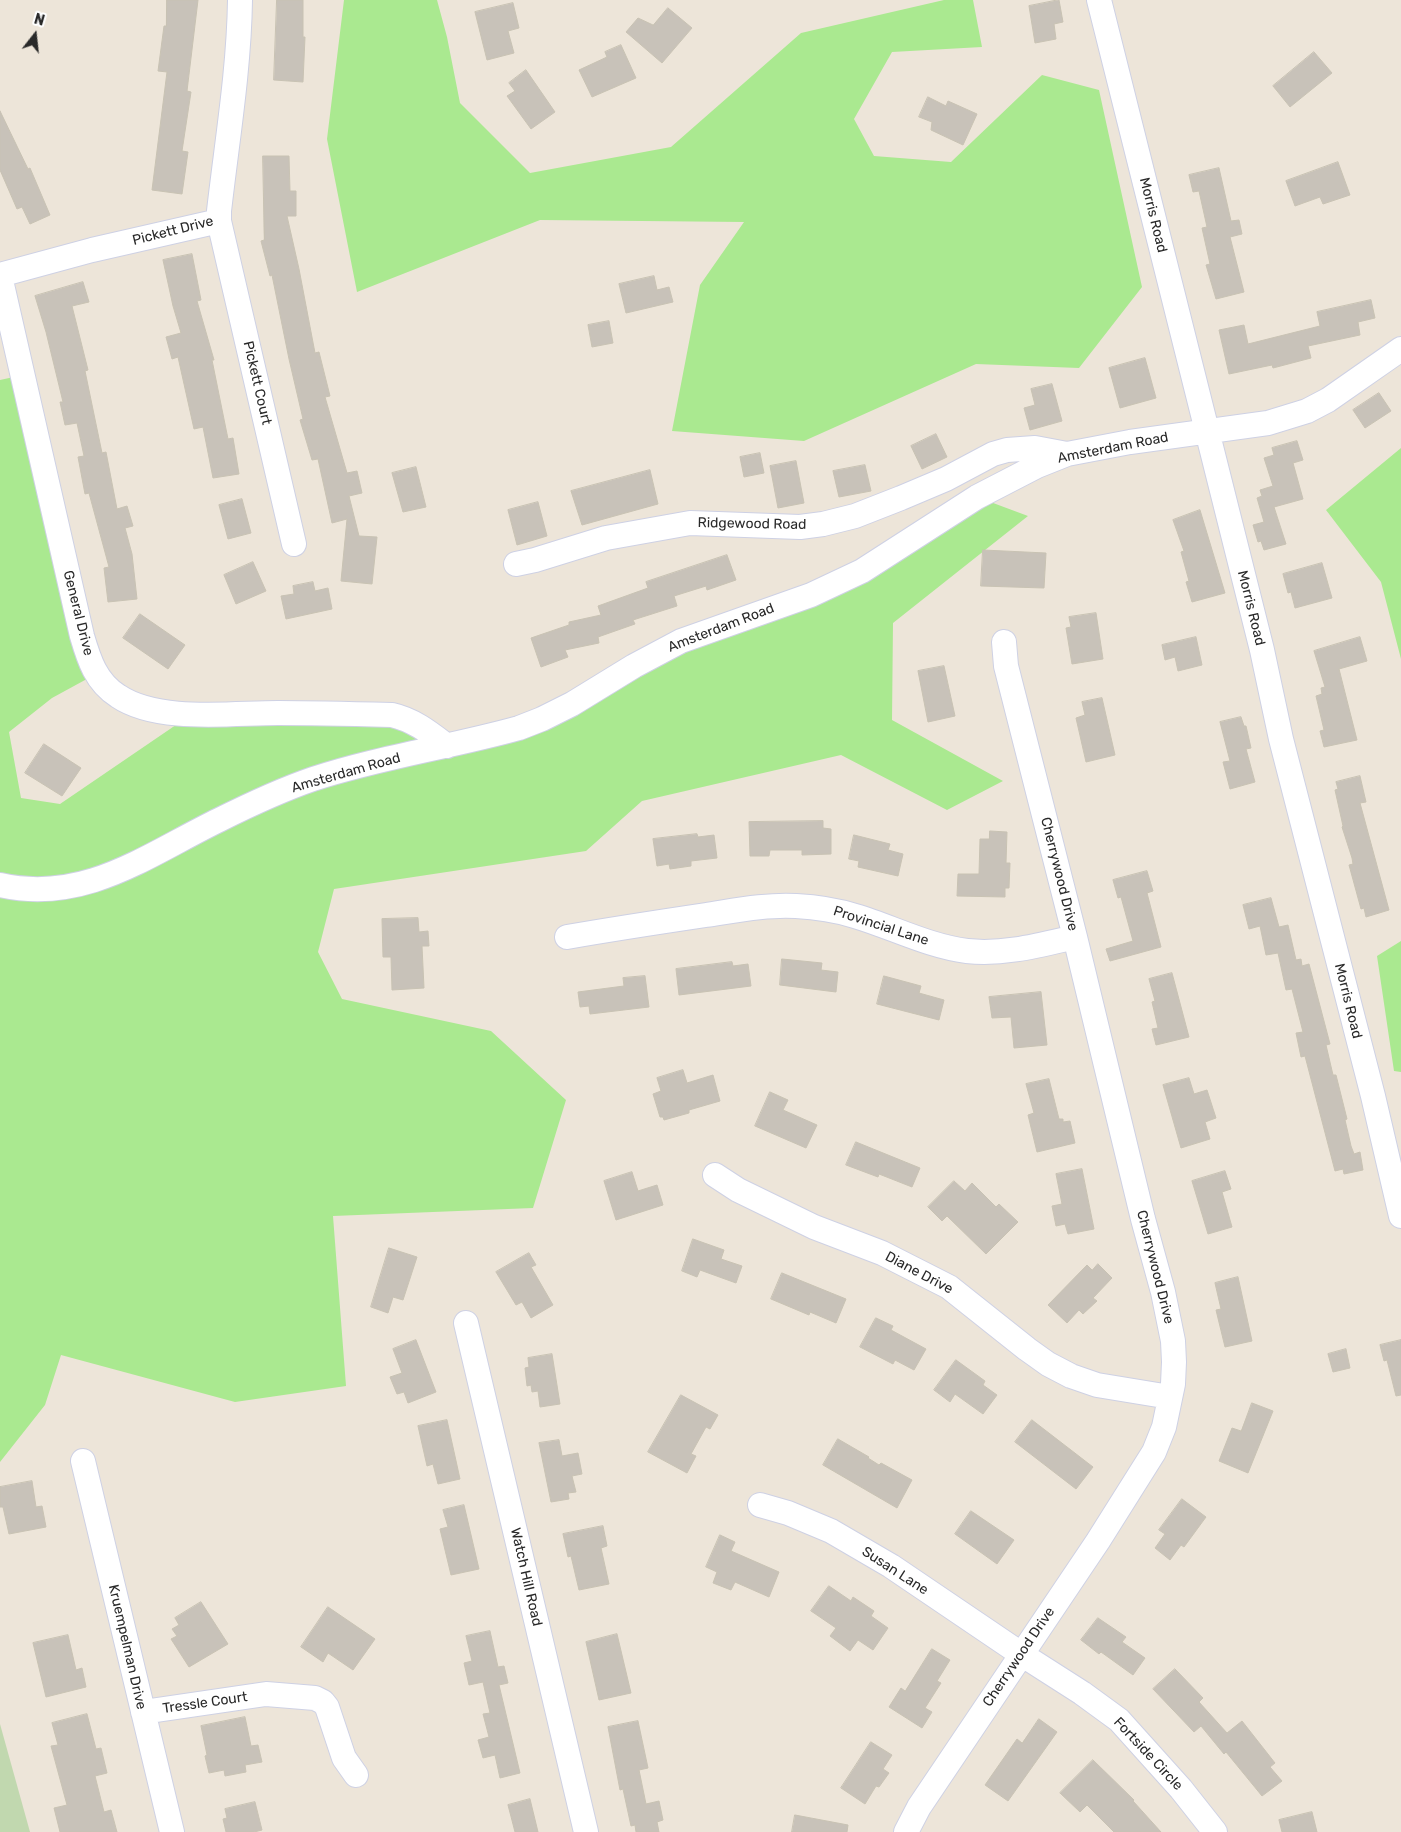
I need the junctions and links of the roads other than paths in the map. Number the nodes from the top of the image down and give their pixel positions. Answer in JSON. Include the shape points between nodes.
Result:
{"nodes":[{"id":1,"x":240,"y":0,"type":"edge"},
{"id":2,"x":1099,"y":0,"type":"edge"},
{"id":3,"x":220,"y":222,"type":"junction"},
{"id":4,"x":0,"y":275,"type":"edge"},
{"id":5,"x":1401,"y":349,"type":"edge"},
{"id":6,"x":1207,"y":430,"type":"junction"},
{"id":7,"x":1067,"y":454,"type":"junction"},
{"id":8,"x":294,"y":544,"type":"dead end"},
{"id":9,"x":516,"y":564,"type":"dead end"},
{"id":10,"x":1004,"y":642,"type":"dead end"},
{"id":11,"x":447,"y":746,"type":"junction"},
{"id":12,"x":0,"y":885,"type":"edge"},
{"id":13,"x":567,"y":936,"type":"dead end"},
{"id":14,"x":1075,"y":937,"type":"junction"},
{"id":15,"x":715,"y":1175,"type":"dead end"},
{"id":16,"x":1401,"y":1216,"type":"edge"},
{"id":17,"x":466,"y":1323,"type":"dead end"},
{"id":18,"x":1170,"y":1397,"type":"junction"},
{"id":19,"x":83,"y":1461,"type":"dead end"},
{"id":20,"x":760,"y":1505,"type":"dead end"},
{"id":21,"x":1021,"y":1654,"type":"junction"},
{"id":22,"x":143,"y":1712,"type":"junction"},
{"id":23,"x":356,"y":1775,"type":"dead end"},
{"id":24,"x":172,"y":1832,"type":"edge"},
{"id":25,"x":586,"y":1832,"type":"edge"},
{"id":26,"x":906,"y":1832,"type":"edge"},
{"id":27,"x":1215,"y":1832,"type":"edge"}],
"edges":[{"from":1,"to":3,"type":"street","name":"Pickett Drive"},
{"from":2,"to":6,"type":"street","name":"Morris Road"},
{"from":3,"to":4,"type":"street","name":"Pickett Drive","via":[[92,250]]},
{"from":3,"to":8,"type":"street","name":"Pickett Court"},
{"from":4,"to":11,"type":"street","name":"General Drive","via":[[82,636],[89,661],[106,687],[129,702],[155,711],[392,715],[424,728]]},
{"from":5,"to":6,"type":"street","name":"Amsterdam Road","via":[[1307,411],[1268,423]]},
{"from":6,"to":7,"type":"street","name":"Amsterdam Road"},
{"from":6,"to":16,"type":"street","name":"Morris Road"},
{"from":7,"to":9,"type":"street","name":"Ridgewood Road","via":[[1035,448],[993,454],[901,498],[824,524],[800,527],[690,523],[606,538]]},
{"from":7,"to":11,"type":"street","name":"Amsterdam Road","via":[[977,498],[862,571],[811,595],[681,641],[542,719]]},
{"from":10,"to":14,"type":"street","name":"Cherrywood Drive","via":[[1006,666]]},
{"from":11,"to":12,"type":"street","name":"Amsterdam Road","via":[[314,779],[219,820],[152,857],[90,881],[42,890]]},
{"from":13,"to":14,"type":"street","name":"Provincial Lane","via":[[742,910],[793,906],[856,916],[937,944],[965,950],[1005,951]]},
{"from":14,"to":18,"type":"street","name":"Cherrywood Drive","via":[[1173,1342]]},
{"from":15,"to":18,"type":"street","name":"Diane Drive","via":[[738,1190],[814,1227],[882,1253],[949,1287],[1027,1349],[1071,1376],[1098,1385]]},
{"from":17,"to":25,"type":"street","name":"Watch Hill Road"},
{"from":18,"to":21,"type":"street","name":"Cherrywood Drive","via":[[1154,1452]]},
{"from":19,"to":22,"type":"street","name":"Kruempelman Drive"},
{"from":20,"to":21,"type":"street","name":"Susan Lane","via":[[831,1531],[892,1566]]},
{"from":21,"to":26,"type":"street","name":"Cherrywood Drive","via":[[919,1806]]},
{"from":21,"to":27,"type":"street","name":"Fortside Circle","via":[[1119,1720]]},
{"from":22,"to":23,"type":"street","name":"Tressle Court","via":[[266,1694],[315,1698],[327,1707],[344,1758]]},
{"from":22,"to":24,"type":"street","name":"Kruempelman Drive"}]}
